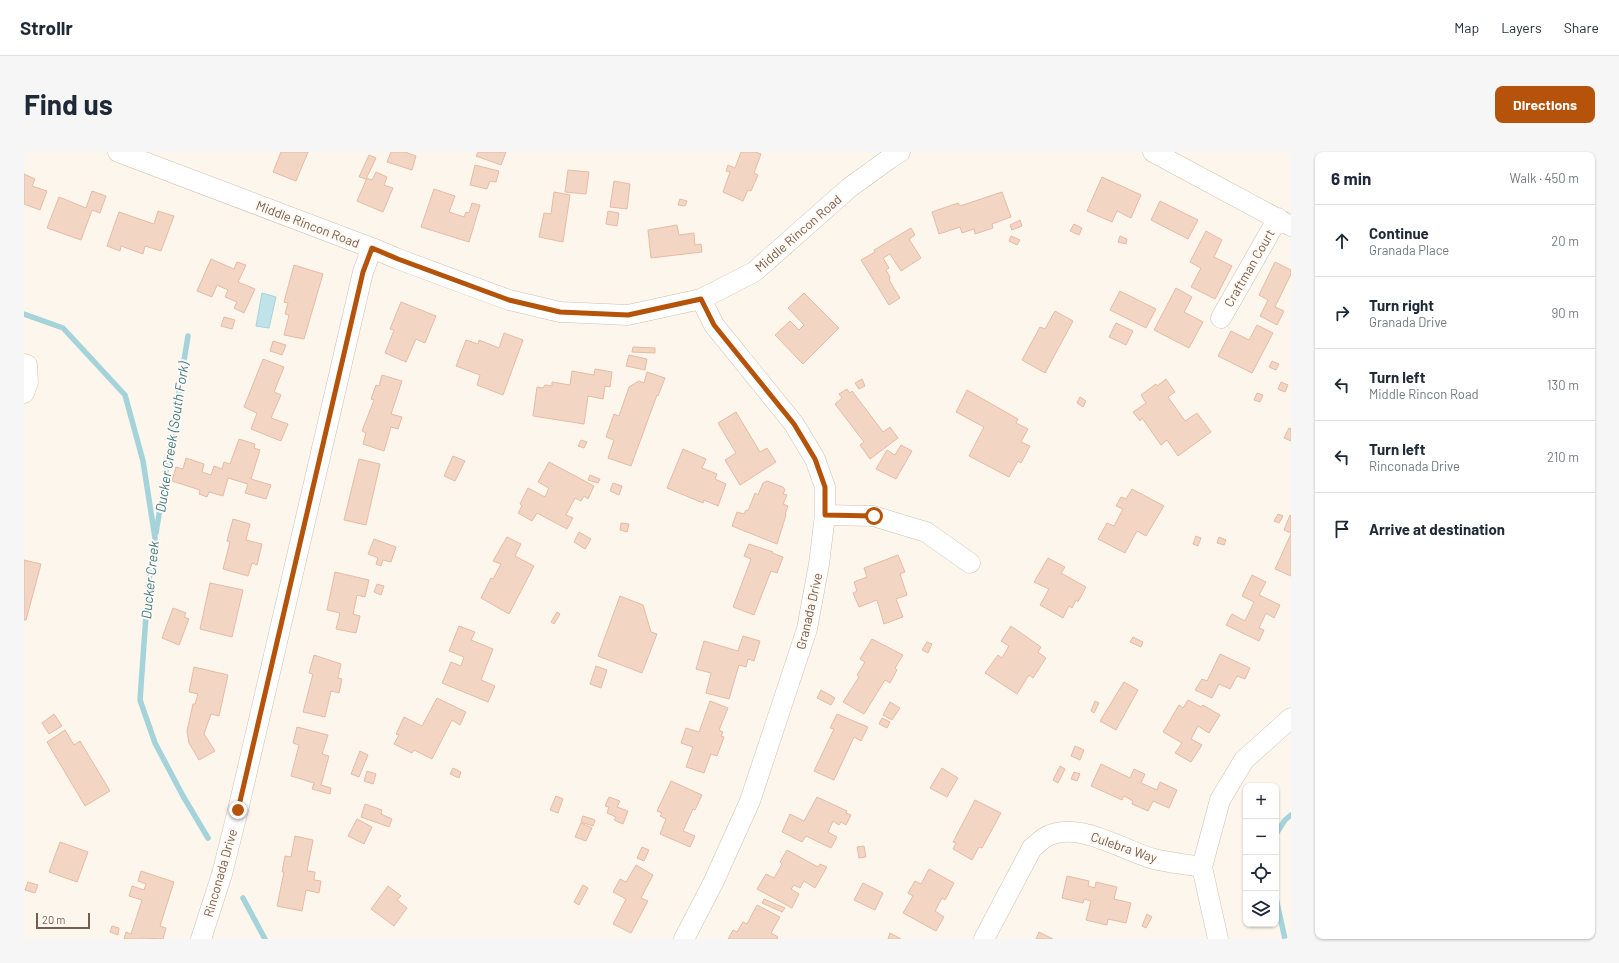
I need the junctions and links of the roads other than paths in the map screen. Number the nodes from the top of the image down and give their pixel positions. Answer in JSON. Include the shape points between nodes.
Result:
{"nodes":[{"id":1,"x":118,"y":152,"type":"edge"},
{"id":2,"x":900,"y":152,"type":"edge"},
{"id":3,"x":1153,"y":152,"type":"edge"},
{"id":4,"x":1284,"y":222,"type":"edge"},
{"id":5,"x":372,"y":248,"type":"junction"},
{"id":6,"x":701,"y":299,"type":"junction"},
{"id":7,"x":1221,"y":318,"type":"dead end"},
{"id":8,"x":24,"y":364,"type":"edge"},
{"id":9,"x":24,"y":393,"type":"edge"},
{"id":10,"x":825,"y":515,"type":"junction"},
{"id":11,"x":970,"y":563,"type":"dead end"},
{"id":12,"x":1291,"y":718,"type":"edge"},
{"id":13,"x":1202,"y":867,"type":"junction"},
{"id":14,"x":201,"y":939,"type":"edge"},
{"id":15,"x":684,"y":939,"type":"edge"},
{"id":16,"x":984,"y":939,"type":"edge"},
{"id":17,"x":1218,"y":939,"type":"edge"}],
"edges":[{"from":1,"to":5,"type":"street","name":"Middle Rincon Road"},
{"from":2,"to":6,"type":"street","name":"Middle Rincon Road","via":[[849,188],[754,272]]},
{"from":3,"to":4,"type":"street"},
{"from":4,"to":7,"type":"street","name":"Craftman Court"},
{"from":5,"to":6,"type":"street","name":"Middle Rincon Road","via":[[509,300],[560,312],[628,315]]},
{"from":5,"to":14,"type":"street","name":"Rinconada Drive","via":[[363,272],[222,874]]},
{"from":6,"to":10,"type":"street","name":"Granada Drive","via":[[714,325],[794,424],[815,459],[825,487]]},
{"from":8,"to":9,"type":"street","via":[[27,365],[28,382]]},
{"from":10,"to":11,"type":"street","via":[[874,516],[926,532]]},
{"from":10,"to":15,"type":"street","name":"Granada Drive","via":[[807,629],[750,801],[714,881]]},
{"from":12,"to":13,"type":"street","via":[[1244,760],[1220,800]]},
{"from":13,"to":16,"type":"street","name":"Culebra Way","via":[[1154,858],[1079,832],[1045,837],[1032,848]]},
{"from":13,"to":17,"type":"street"}]}
